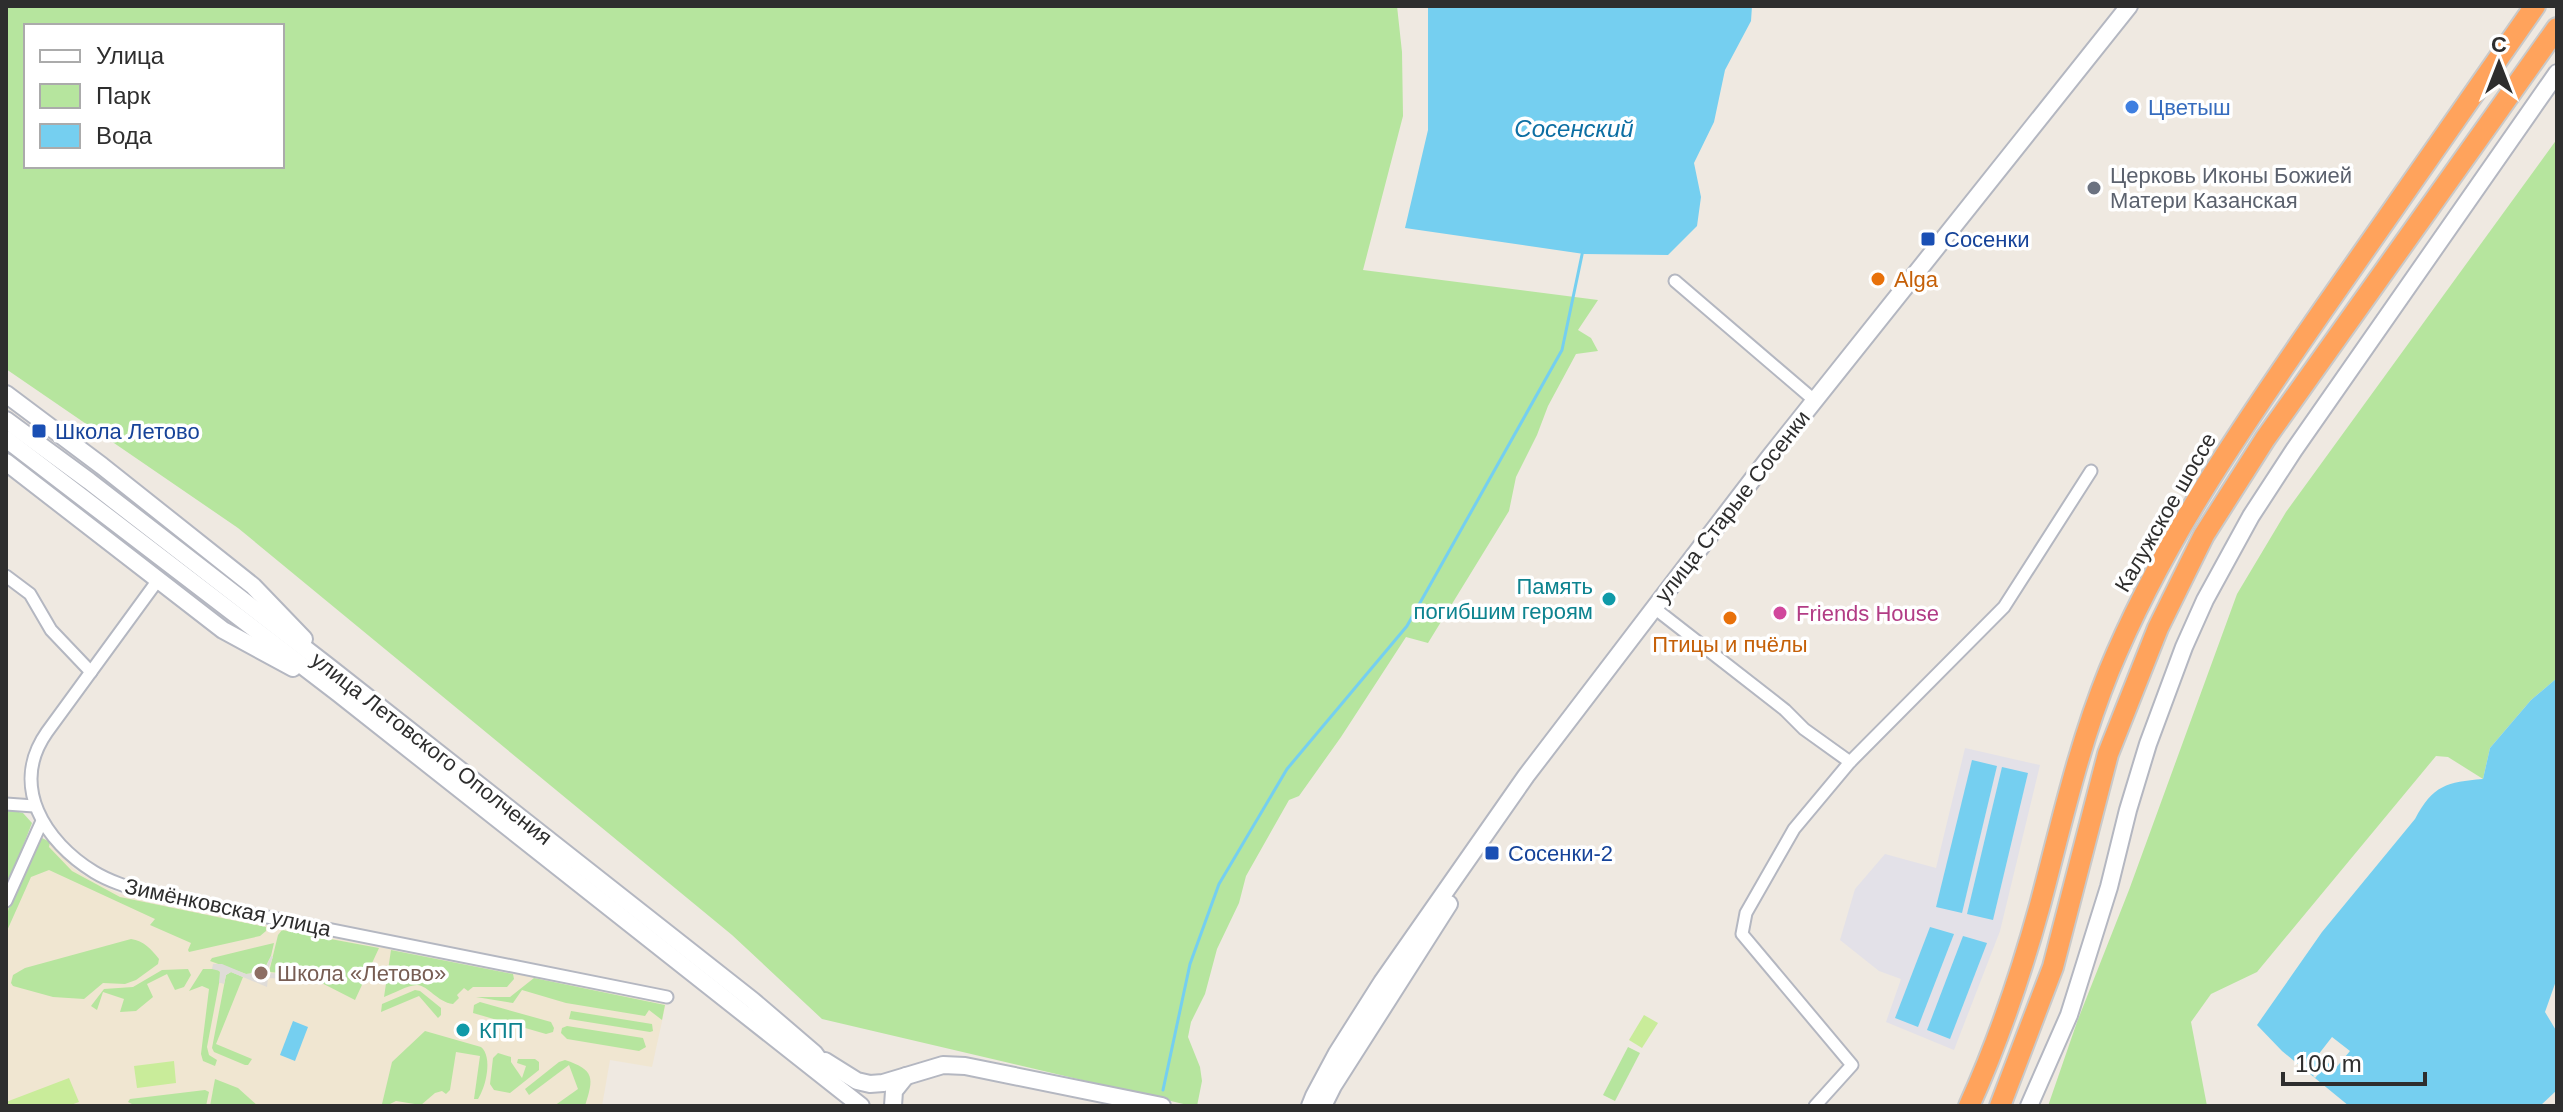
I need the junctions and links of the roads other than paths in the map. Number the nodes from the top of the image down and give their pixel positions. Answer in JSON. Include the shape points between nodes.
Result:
{"nodes":[{"id":1,"x":2129,"y":6,"type":"edge"},
{"id":2,"x":2140,"y":6,"type":"edge"},
{"id":3,"x":2535,"y":6,"type":"edge"},
{"id":4,"x":2557,"y":28,"type":"edge"},
{"id":5,"x":2557,"y":37,"type":"edge"},
{"id":6,"x":2557,"y":73,"type":"edge"},
{"id":7,"x":2521,"y":79,"type":"junction"},
{"id":8,"x":1675,"y":281,"type":"dead end"},
{"id":9,"x":6,"y":394,"type":"edge"},
{"id":10,"x":1814,"y":400,"type":"junction"},
{"id":11,"x":6,"y":420,"type":"edge"},
{"id":12,"x":6,"y":439,"type":"edge"},
{"id":13,"x":6,"y":462,"type":"edge"},
{"id":14,"x":2091,"y":471,"type":"dead end"},
{"id":15,"x":6,"y":576,"type":"edge"},
{"id":16,"x":158,"y":580,"type":"junction"},
{"id":17,"x":253,"y":586,"type":"junction"},
{"id":18,"x":1657,"y":610,"type":"junction"},
{"id":19,"x":248,"y":615,"type":"junction"},
{"id":20,"x":223,"y":630,"type":"junction"},
{"id":21,"x":329,"y":667,"type":"junction"},
{"id":22,"x":91,"y":672,"type":"junction"},
{"id":23,"x":338,"y":693,"type":"junction"},
{"id":24,"x":1850,"y":762,"type":"junction"},
{"id":25,"x":6,"y":804,"type":"edge"},
{"id":26,"x":34,"y":806,"type":"junction"},
{"id":27,"x":42,"y":821,"type":"junction"},
{"id":28,"x":6,"y":901,"type":"edge"},
{"id":29,"x":667,"y":997,"type":"dead end"},
{"id":30,"x":814,"y":1053,"type":"junction"},
{"id":31,"x":906,"y":1076,"type":"junction"},
{"id":32,"x":842,"y":1092,"type":"junction"},
{"id":33,"x":2003,"y":1101,"type":"edge"},
{"id":34,"x":1313,"y":1103,"type":"edge"},
{"id":35,"x":861,"y":1106,"type":"edge"},
{"id":36,"x":893,"y":1106,"type":"edge"},
{"id":37,"x":1162,"y":1106,"type":"edge"},
{"id":38,"x":1815,"y":1106,"type":"edge"},
{"id":39,"x":1969,"y":1106,"type":"edge"},
{"id":40,"x":2029,"y":1106,"type":"edge"}],
"edges":[{"from":1,"to":10,"type":"main road","name":"улица Старые Сосенки"},
{"from":2,"to":18,"type":"main road","name":"улица Старые Сосенки"},
{"from":3,"to":39,"type":"highway","name":"Калужское шоссе","via":[[2242,428],[2142,596],[2080,749],[2014,992]]},
{"from":4,"to":7,"type":"highway","name":"Калужское шоссе"},
{"from":5,"to":7,"type":"main road"},
{"from":6,"to":40,"type":"main road","via":[[2294,450],[2205,600],[2148,744],[2069,1015]]},
{"from":7,"to":33,"type":"highway","name":"Калужское шоссе","via":[[2265,439],[2204,535],[2158,628],[2108,754],[2053,967]]},
{"from":8,"to":10,"type":"street"},
{"from":9,"to":17,"type":"main road"},
{"from":10,"to":18,"type":"main road","name":"улица Старые Сосенки"},
{"from":11,"to":19,"type":"main road","name":"улица Летовского Ополчения","via":[[89,481]]},
{"from":12,"to":19,"type":"main road","name":"улица Летовского Ополчения"},
{"from":13,"to":16,"type":"main road"},
{"from":14,"to":24,"type":"street","via":[[2004,607]]},
{"from":15,"to":22,"type":"street","via":[[30,594],[51,630]]},
{"from":16,"to":20,"type":"main road"},
{"from":16,"to":22,"type":"street","name":"Зимёнковская улица"},
{"from":17,"to":19,"type":"main road","via":[[255,599]]},
{"from":17,"to":21,"type":"main road"},
{"from":18,"to":24,"type":"street"},
{"from":18,"to":34,"type":"main road","name":"улица Старые Сосенки"},
{"from":19,"to":20,"type":"main road","via":[[236,628]]},
{"from":19,"to":21,"type":"main road","name":"улица Летовского Ополчения"},
{"from":19,"to":23,"type":"main road","name":"улица Летовского Ополчения"},
{"from":20,"to":23,"type":"main road"},
{"from":21,"to":30,"type":"main road","name":"улица Летовского Ополчения"},
{"from":22,"to":26,"type":"street","name":"Зимёнковская улица","via":[[36,752],[31,777]]},
{"from":23,"to":32,"type":"main road","name":"улица Летовского Ополчения"},
{"from":24,"to":38,"type":"street","via":[[1794,829],[1746,913],[1742,934],[1852,1065]]},
{"from":25,"to":26,"type":"street"},
{"from":26,"to":27,"type":"street","name":"Зимёнковская улица"},
{"from":27,"to":28,"type":"street"},
{"from":27,"to":29,"type":"street","name":"Зимёнковская улица","via":[[86,867],[152,894]]},
{"from":30,"to":31,"type":"main road","via":[[857,1081],[883,1083]]},
{"from":30,"to":32,"type":"main road","name":"улица Летовского Ополчения"},
{"from":31,"to":36,"type":"main road","via":[[894,1091]]},
{"from":31,"to":37,"type":"main road","via":[[943,1065],[965,1066]]},
{"from":32,"to":35,"type":"main road","name":"улица Летовского Ополчения"}]}
